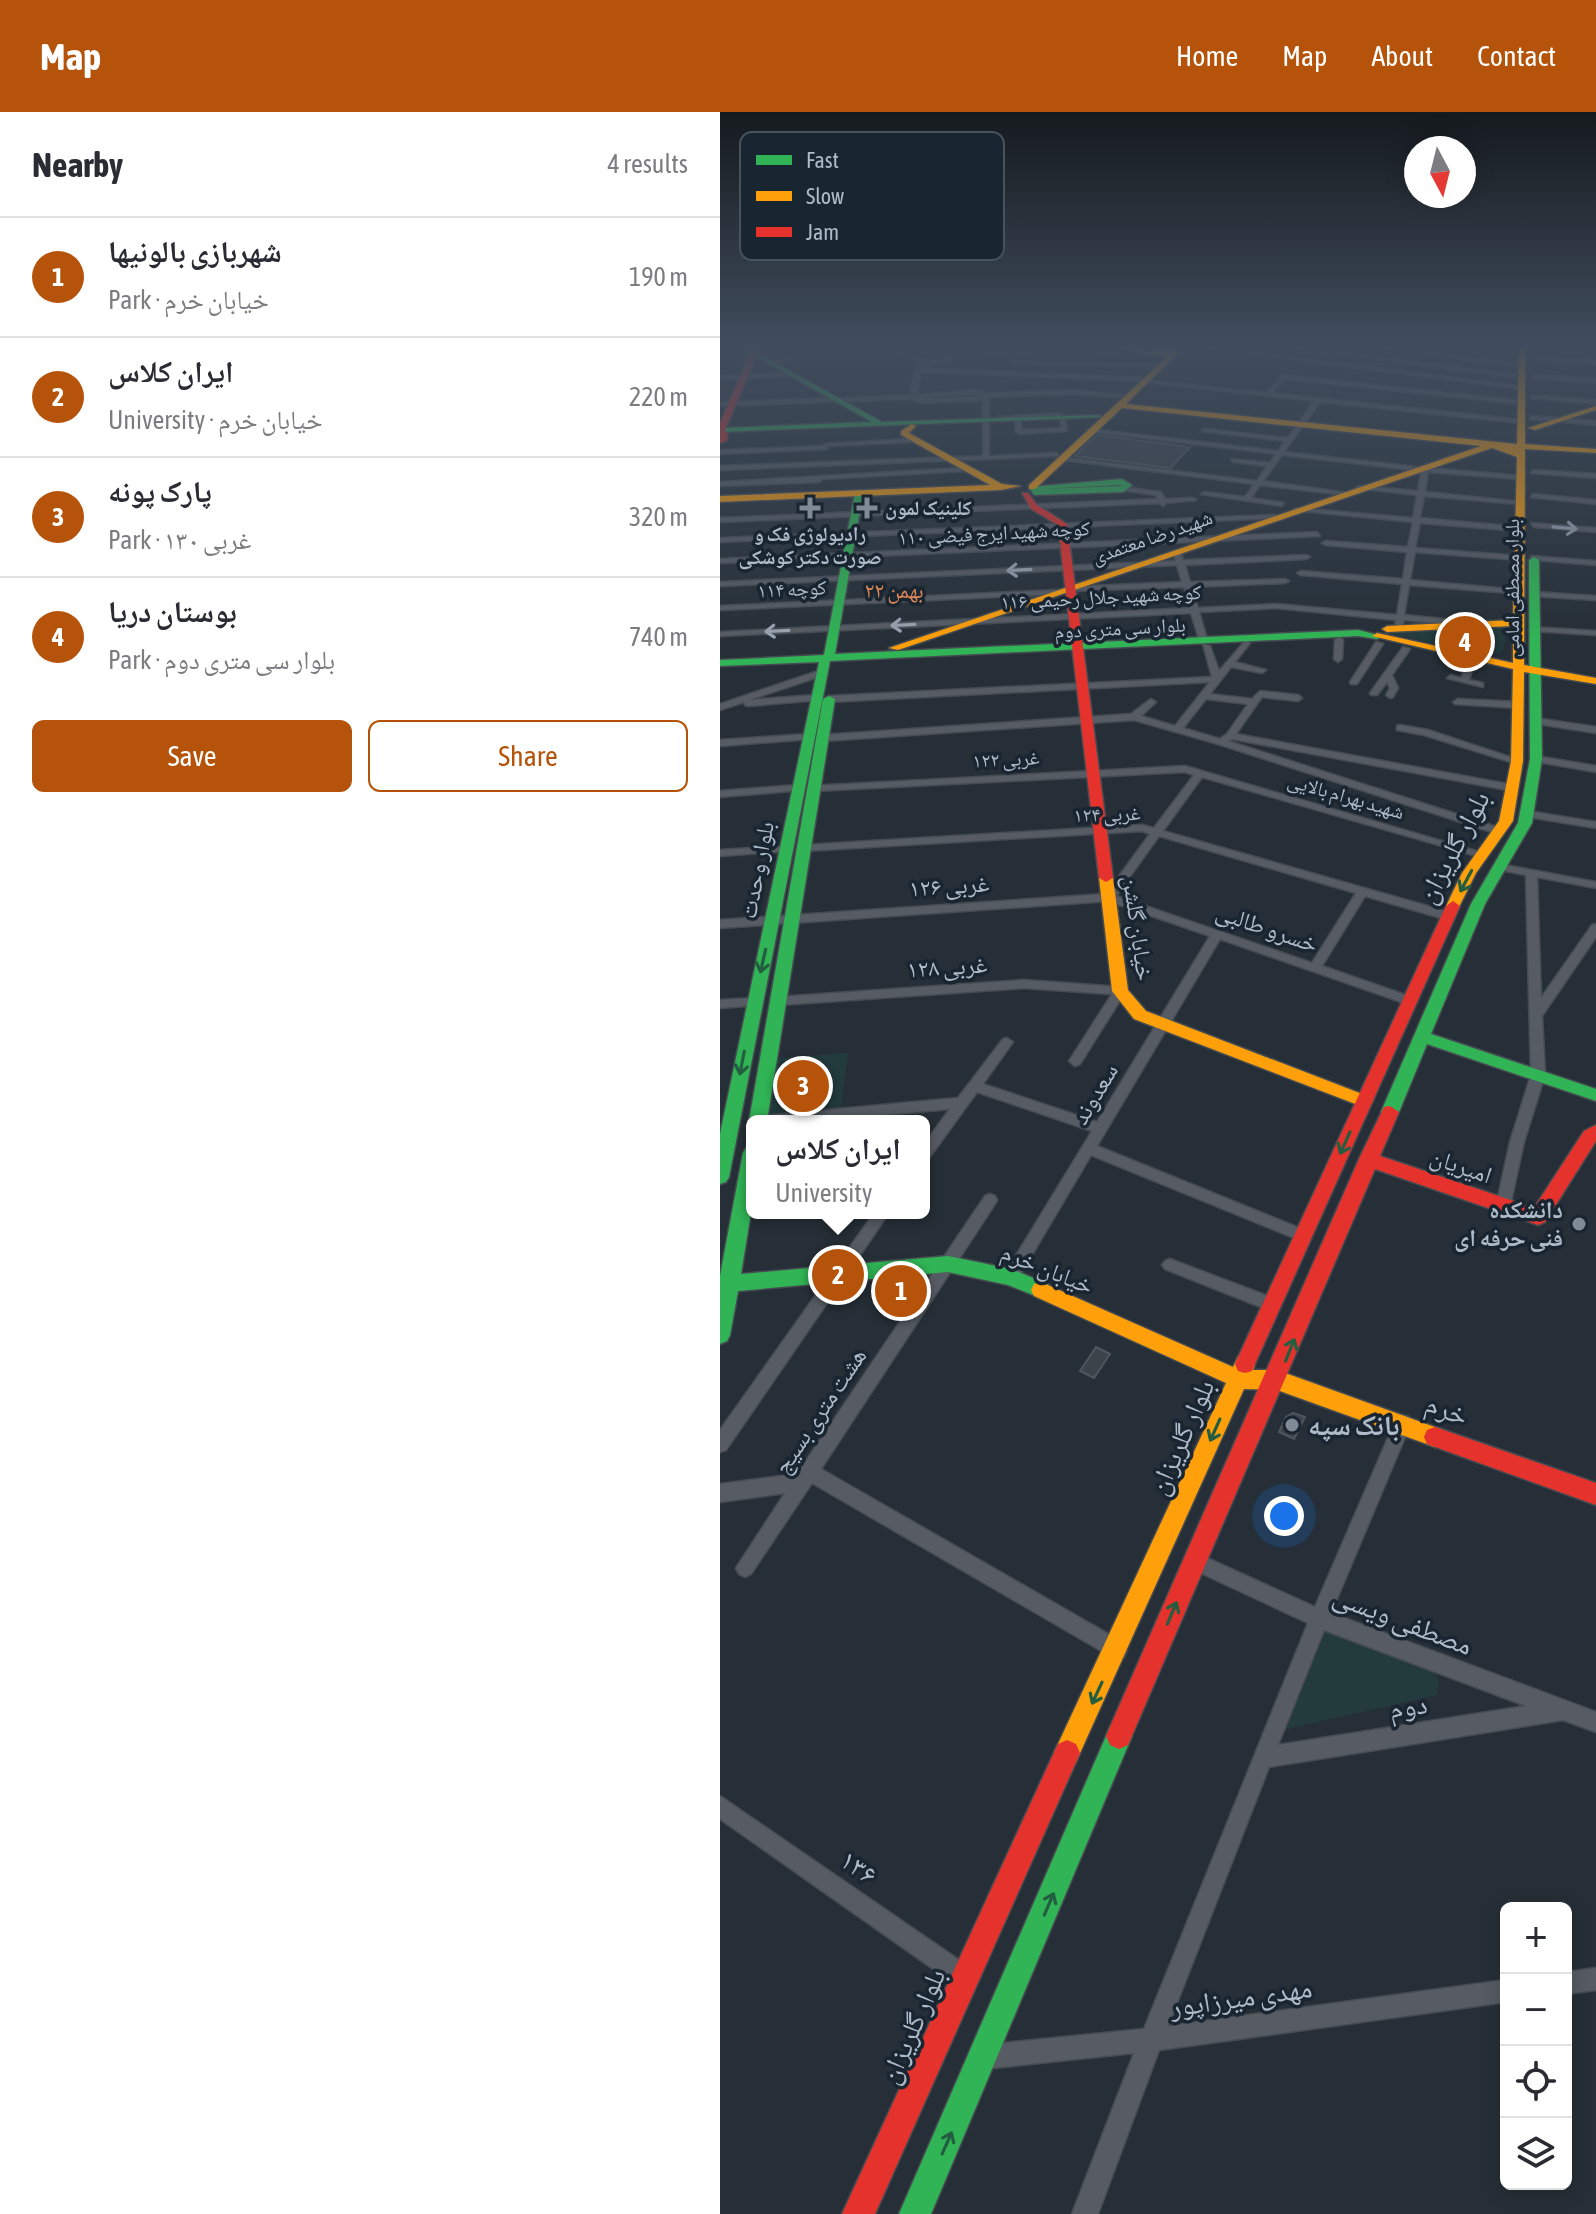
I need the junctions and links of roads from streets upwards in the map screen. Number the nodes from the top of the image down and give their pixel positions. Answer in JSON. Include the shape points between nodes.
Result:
{"nodes":[{"id":1,"x":788,"y":445,"type":"edge"},
{"id":2,"x":827,"y":445,"type":"edge"},
{"id":3,"x":925,"y":445,"type":"edge"},
{"id":4,"x":986,"y":445,"type":"edge"},
{"id":5,"x":1071,"y":445,"type":"edge"},
{"id":6,"x":1225,"y":445,"type":"edge"},
{"id":7,"x":1286,"y":445,"type":"edge"},
{"id":8,"x":1465,"y":445,"type":"edge"},
{"id":9,"x":1489,"y":445,"type":"edge"},
{"id":10,"x":1527,"y":445,"type":"edge"},
{"id":11,"x":1563,"y":445,"type":"edge"},
{"id":12,"x":1564,"y":445,"type":"edge"},
{"id":13,"x":1596,"y":450,"type":"edge"},
{"id":14,"x":720,"y":452,"type":"edge"},
{"id":15,"x":1280,"y":453,"type":"junction"},
{"id":16,"x":1058,"y":457,"type":"junction"},
{"id":17,"x":1233,"y":460,"type":"dead end"},
{"id":18,"x":822,"y":464,"type":"junction"},
{"id":19,"x":1272,"y":465,"type":"junction"},
{"id":20,"x":720,"y":468,"type":"edge"},
{"id":21,"x":968,"y":469,"type":"junction"},
{"id":22,"x":1421,"y":469,"type":"junction"},
{"id":23,"x":1596,"y":476,"type":"edge"},
{"id":24,"x":1258,"y":483,"type":"junction"},
{"id":25,"x":720,"y":484,"type":"edge"},
{"id":26,"x":818,"y":484,"type":"junction"},
{"id":27,"x":1122,"y":486,"type":"joint"},
{"id":28,"x":1023,"y":491,"type":"junction"},
{"id":29,"x":1352,"y":491,"type":"junction"},
{"id":30,"x":1204,"y":494,"type":"dead end"},
{"id":31,"x":1421,"y":494,"type":"junction"},
{"id":32,"x":720,"y":499,"type":"edge"},
{"id":33,"x":1247,"y":499,"type":"junction"},
{"id":34,"x":1527,"y":499,"type":"junction"},
{"id":35,"x":1193,"y":500,"type":"dead end"},
{"id":36,"x":857,"y":502,"type":"junction"},
{"id":37,"x":1163,"y":502,"type":"junction"},
{"id":38,"x":1596,"y":502,"type":"edge"},
{"id":39,"x":720,"y":505,"type":"edge"},
{"id":40,"x":1284,"y":510,"type":"junction"},
{"id":41,"x":720,"y":520,"type":"edge"},
{"id":42,"x":1416,"y":520,"type":"junction"},
{"id":43,"x":1168,"y":521,"type":"junction"},
{"id":44,"x":1062,"y":524,"type":"junction"},
{"id":45,"x":1527,"y":527,"type":"junction"},
{"id":46,"x":1596,"y":530,"type":"edge"},
{"id":47,"x":851,"y":534,"type":"junction"},
{"id":48,"x":1317,"y":534,"type":"dead end"},
{"id":49,"x":1214,"y":538,"type":"junction"},
{"id":50,"x":720,"y":540,"type":"edge"},
{"id":51,"x":1326,"y":543,"type":"dead end"},
{"id":52,"x":1065,"y":545,"type":"junction"},
{"id":53,"x":1411,"y":550,"type":"junction"},
{"id":54,"x":1177,"y":551,"type":"junction"},
{"id":55,"x":848,"y":555,"type":"junction"},
{"id":56,"x":1306,"y":557,"type":"dead end"},
{"id":57,"x":1527,"y":558,"type":"junction"},
{"id":58,"x":720,"y":561,"type":"edge"},
{"id":59,"x":1596,"y":563,"type":"edge"},
{"id":60,"x":1136,"y":565,"type":"junction"},
{"id":61,"x":1066,"y":568,"type":"junction"},
{"id":62,"x":1301,"y":573,"type":"dead end"},
{"id":63,"x":843,"y":579,"type":"junction"},
{"id":64,"x":1285,"y":581,"type":"dead end"},
{"id":65,"x":1406,"y":582,"type":"junction"},
{"id":66,"x":720,"y":584,"type":"edge"},
{"id":67,"x":1187,"y":585,"type":"junction"},
{"id":68,"x":1062,"y":591,"type":"junction"},
{"id":69,"x":1527,"y":593,"type":"junction"},
{"id":70,"x":1596,"y":598,"type":"edge"},
{"id":71,"x":839,"y":602,"type":"junction"},
{"id":72,"x":720,"y":608,"type":"edge"},
{"id":73,"x":1195,"y":610,"type":"junction"},
{"id":74,"x":1072,"y":616,"type":"junction"},
{"id":75,"x":971,"y":621,"type":"junction"},
{"id":76,"x":1399,"y":623,"type":"junction"},
{"id":77,"x":1526,"y":626,"type":"junction"},
{"id":78,"x":835,"y":628,"type":"junction"},
{"id":79,"x":1596,"y":633,"type":"edge"},
{"id":80,"x":720,"y":634,"type":"edge"},
{"id":81,"x":1337,"y":636,"type":"junction"},
{"id":82,"x":1205,"y":642,"type":"junction"},
{"id":83,"x":1246,"y":643,"type":"junction"},
{"id":84,"x":1379,"y":644,"type":"junction"},
{"id":85,"x":1076,"y":649,"type":"junction"},
{"id":86,"x":1406,"y":649,"type":"junction"},
{"id":87,"x":872,"y":655,"type":"junction"},
{"id":88,"x":1338,"y":659,"type":"dead end"},
{"id":89,"x":720,"y":663,"type":"edge"},
{"id":90,"x":828,"y":663,"type":"junction"},
{"id":91,"x":1229,"y":664,"type":"junction"},
{"id":92,"x":1262,"y":670,"type":"dead end"},
{"id":93,"x":720,"y":671,"type":"edge"},
{"id":94,"x":1474,"y":671,"type":"junction"},
{"id":95,"x":1388,"y":676,"type":"junction"},
{"id":96,"x":1526,"y":677,"type":"junction"},
{"id":97,"x":1451,"y":678,"type":"dead end"},
{"id":98,"x":1217,"y":679,"type":"junction"},
{"id":99,"x":1566,"y":681,"type":"junction"},
{"id":100,"x":1596,"y":681,"type":"edge"},
{"id":101,"x":1354,"y":682,"type":"dead end"},
{"id":102,"x":1080,"y":686,"type":"junction"},
{"id":103,"x":1596,"y":688,"type":"edge"},
{"id":104,"x":1374,"y":693,"type":"dead end"},
{"id":105,"x":1390,"y":695,"type":"dead end"},
{"id":106,"x":1205,"y":696,"type":"junction"},
{"id":107,"x":823,"y":698,"type":"junction"},
{"id":108,"x":1298,"y":698,"type":"dead end"},
{"id":109,"x":1151,"y":702,"type":"dead end"},
{"id":110,"x":1255,"y":702,"type":"junction"},
{"id":111,"x":1458,"y":702,"type":"dead end"},
{"id":112,"x":723,"y":705,"type":"edge"},
{"id":113,"x":1134,"y":717,"type":"junction"},
{"id":114,"x":1085,"y":721,"type":"junction"},
{"id":115,"x":1535,"y":721,"type":"junction"},
{"id":116,"x":1178,"y":728,"type":"junction"},
{"id":117,"x":1400,"y":728,"type":"dead end"},
{"id":118,"x":1596,"y":730,"type":"edge"},
{"id":119,"x":815,"y":738,"type":"junction"},
{"id":120,"x":1225,"y":739,"type":"junction"},
{"id":121,"x":720,"y":743,"type":"edge"},
{"id":122,"x":1526,"y":760,"type":"junction"},
{"id":123,"x":1596,"y":769,"type":"edge"},
{"id":124,"x":1092,"y":772,"type":"junction"},
{"id":125,"x":1200,"y":773,"type":"junction"},
{"id":126,"x":806,"y":788,"type":"junction"},
{"id":127,"x":1513,"y":788,"type":"junction"},
{"id":128,"x":720,"y":794,"type":"edge"},
{"id":129,"x":1527,"y":814,"type":"junction"},
{"id":130,"x":1596,"y":825,"type":"edge"},
{"id":131,"x":1100,"y":831,"type":"junction"},
{"id":132,"x":1158,"y":831,"type":"junction"},
{"id":133,"x":1499,"y":831,"type":"junction"},
{"id":134,"x":795,"y":848,"type":"junction"},
{"id":135,"x":720,"y":853,"type":"edge"},
{"id":136,"x":1481,"y":854,"type":"junction"},
{"id":137,"x":1499,"y":867,"type":"junction"},
{"id":138,"x":1531,"y":874,"type":"junction"},
{"id":139,"x":1596,"y":885,"type":"edge"},
{"id":140,"x":1363,"y":890,"type":"junction"},
{"id":141,"x":1109,"y":897,"type":"junction"},
{"id":142,"x":1448,"y":916,"type":"junction"},
{"id":143,"x":792,"y":919,"type":"junction"},
{"id":144,"x":772,"y":920,"type":"junction"},
{"id":145,"x":720,"y":924,"type":"edge"},
{"id":146,"x":1596,"y":928,"type":"edge"},
{"id":147,"x":1217,"y":934,"type":"junction"},
{"id":148,"x":1315,"y":968,"type":"junction"},
{"id":149,"x":1120,"y":991,"type":"junction"},
{"id":150,"x":778,"y":1001,"type":"junction"},
{"id":151,"x":1410,"y":1001,"type":"junction"},
{"id":152,"x":754,"y":1002,"type":"junction"},
{"id":153,"x":720,"y":1004,"type":"edge"},
{"id":154,"x":1536,"y":1014,"type":"junction"},
{"id":155,"x":1163,"y":1025,"type":"junction"},
{"id":156,"x":1421,"y":1036,"type":"junction"},
{"id":157,"x":1007,"y":1042,"type":"dead end"},
{"id":158,"x":1075,"y":1061,"type":"dead end"},
{"id":159,"x":1538,"y":1075,"type":"junction"},
{"id":160,"x":975,"y":1086,"type":"junction"},
{"id":161,"x":1596,"y":1095,"type":"edge"},
{"id":162,"x":1364,"y":1101,"type":"junction"},
{"id":163,"x":961,"y":1103,"type":"junction"},
{"id":164,"x":761,"y":1115,"type":"edge"},
{"id":165,"x":827,"y":1115,"type":"edge"},
{"id":166,"x":725,"y":1124,"type":"edge"},
{"id":167,"x":1100,"y":1128,"type":"junction"},
{"id":168,"x":1596,"y":1132,"type":"edge"},
{"id":169,"x":930,"y":1146,"type":"edge"},
{"id":170,"x":1088,"y":1148,"type":"junction"},
{"id":171,"x":1368,"y":1159,"type":"junction"},
{"id":172,"x":720,"y":1177,"type":"edge"},
{"id":173,"x":746,"y":1181,"type":"edge"},
{"id":174,"x":990,"y":1200,"type":"dead end"},
{"id":175,"x":1503,"y":1206,"type":"junction"},
{"id":176,"x":878,"y":1219,"type":"edge"},
{"id":177,"x":1304,"y":1236,"type":"junction"},
{"id":178,"x":948,"y":1264,"type":"junction"},
{"id":179,"x":1170,"y":1265,"type":"dead end"},
{"id":180,"x":838,"y":1274,"type":"junction"},
{"id":181,"x":1011,"y":1277,"type":"junction"},
{"id":182,"x":724,"y":1284,"type":"edge"},
{"id":183,"x":1273,"y":1305,"type":"junction"},
{"id":184,"x":720,"y":1335,"type":"edge"},
{"id":185,"x":1238,"y":1379,"type":"junction"},
{"id":186,"x":1277,"y":1380,"type":"junction"},
{"id":187,"x":1403,"y":1423,"type":"junction"},
{"id":188,"x":720,"y":1444,"type":"edge"},
{"id":189,"x":804,"y":1477,"type":"junction"},
{"id":190,"x":720,"y":1493,"type":"edge"},
{"id":191,"x":1596,"y":1494,"type":"edge"},
{"id":192,"x":1194,"y":1561,"type":"junction"},
{"id":193,"x":745,"y":1568,"type":"dead end"},
{"id":194,"x":1318,"y":1618,"type":"junction"},
{"id":195,"x":1117,"y":1650,"type":"junction"},
{"id":196,"x":1563,"y":1710,"type":"junction"},
{"id":197,"x":1596,"y":1722,"type":"edge"},
{"id":198,"x":1262,"y":1758,"type":"junction"},
{"id":199,"x":720,"y":1806,"type":"edge"},
{"id":200,"x":964,"y":1977,"type":"junction"},
{"id":201,"x":1596,"y":1979,"type":"edge"},
{"id":202,"x":1572,"y":1982,"type":"edge"},
{"id":203,"x":1500,"y":1992,"type":"edge"},
{"id":204,"x":1150,"y":2040,"type":"junction"},
{"id":205,"x":984,"y":2057,"type":"junction"},
{"id":206,"x":858,"y":2214,"type":"edge"},
{"id":207,"x":915,"y":2214,"type":"edge"},
{"id":208,"x":1085,"y":2214,"type":"edge"}],
"edges":[{"from":1,"to":14,"type":"street"},
{"from":2,"to":18,"type":"street"},
{"from":3,"to":21,"type":"street"},
{"from":4,"to":21,"type":"street"},
{"from":5,"to":16,"type":"street"},
{"from":6,"to":15,"type":"street"},
{"from":7,"to":15,"type":"street"},
{"from":8,"to":22,"type":"street"},
{"from":9,"to":22,"type":"street","name":"شهید رضا معتمدی"},
{"from":10,"to":34,"type":"street","name":"بلوار مصطفی امامی"},
{"from":11,"to":23,"type":"street"},
{"from":12,"to":13,"type":"street"},
{"from":15,"to":19,"type":"street"},
{"from":15,"to":22,"type":"street"},
{"from":16,"to":21,"type":"street"},
{"from":16,"to":24,"type":"street"},
{"from":16,"to":28,"type":"street"},
{"from":17,"to":19,"type":"street"},
{"from":18,"to":20,"type":"street"},
{"from":18,"to":21,"type":"street"},
{"from":18,"to":26,"type":"street"},
{"from":19,"to":24,"type":"street"},
{"from":21,"to":26,"type":"street"},
{"from":21,"to":28,"type":"street"},
{"from":21,"to":36,"type":"street"},
{"from":22,"to":29,"type":"street","name":"شهید رضا معتمدی"},
{"from":22,"to":31,"type":"street"},
{"from":24,"to":29,"type":"street"},
{"from":24,"to":33,"type":"street"},
{"from":25,"to":26,"type":"street"},
{"from":26,"to":32,"type":"street"},
{"from":26,"to":36,"type":"street"},
{"from":27,"to":28,"type":"street"},
{"from":27,"to":37,"type":"street","via":[[1159,493]]},
{"from":28,"to":36,"type":"street"},
{"from":28,"to":36,"type":"street"},
{"from":28,"to":37,"type":"street"},
{"from":28,"to":44,"type":"street"},
{"from":29,"to":31,"type":"street"},
{"from":29,"to":40,"type":"street","name":"شهید رضا معتمدی"},
{"from":30,"to":33,"type":"street"},
{"from":31,"to":34,"type":"street"},
{"from":31,"to":42,"type":"street"},
{"from":33,"to":40,"type":"street"},
{"from":34,"to":38,"type":"street"},
{"from":34,"to":45,"type":"street","name":"بلوار مصطفی امامی"},
{"from":35,"to":37,"type":"street"},
{"from":36,"to":39,"type":"street"},
{"from":36,"to":41,"type":"street"},
{"from":36,"to":47,"type":"street","name":"بلوار وحدت"},
{"from":37,"to":43,"type":"street"},
{"from":40,"to":42,"type":"street"},
{"from":40,"to":43,"type":"street"},
{"from":40,"to":49,"type":"street","name":"شهید رضا معتمدی"},
{"from":42,"to":45,"type":"street"},
{"from":42,"to":53,"type":"street"},
{"from":43,"to":44,"type":"street"},
{"from":43,"to":54,"type":"street"},
{"from":44,"to":47,"type":"street"},
{"from":44,"to":52,"type":"street","name":"خیابان گلشن"},
{"from":45,"to":46,"type":"street","one_way":true},
{"from":45,"to":57,"type":"street","name":"بلوار مصطفی امامی"},
{"from":47,"to":50,"type":"street"},
{"from":47,"to":55,"type":"street","name":"بلوار وحدت"},
{"from":48,"to":49,"type":"street"},
{"from":49,"to":54,"type":"street","name":"شهید رضا معتمدی"},
{"from":51,"to":53,"type":"street"},
{"from":52,"to":54,"type":"street","name":"کوچه شهید ایرج فیضی ۱۱۰"},
{"from":52,"to":55,"type":"street","name":"کوچه شهید ایرج فیضی ۱۱۰"},
{"from":52,"to":61,"type":"street","name":"خیابان گلشن"},
{"from":53,"to":57,"type":"street"},
{"from":53,"to":65,"type":"street"},
{"from":54,"to":56,"type":"street","name":"کوچه شهید ایرج فیضی ۱۱۰"},
{"from":54,"to":60,"type":"street","name":"شهید رضا معتمدی"},
{"from":54,"to":67,"type":"street"},
{"from":55,"to":58,"type":"street","name":"کوچه شهید ایرج فیضی ۱۱۰"},
{"from":55,"to":63,"type":"street","name":"بلوار وحدت"},
{"from":57,"to":59,"type":"street"},
{"from":57,"to":69,"type":"street","name":"بلوار مصطفی امامی"},
{"from":60,"to":61,"type":"street"},
{"from":60,"to":68,"type":"street","name":"شهید رضا معتمدی"},
{"from":61,"to":63,"type":"street","one_way":true},
{"from":61,"to":68,"type":"street","name":"خیابان گلشن"},
{"from":62,"to":65,"type":"street"},
{"from":63,"to":66,"type":"street"},
{"from":63,"to":71,"type":"street","name":"بلوار وحدت"},
{"from":64,"to":67,"type":"street","name":"کوچه ۱۱۴"},
{"from":65,"to":69,"type":"street"},
{"from":65,"to":76,"type":"street"},
{"from":67,"to":68,"type":"street","name":"کوچه ۱۱۴"},
{"from":67,"to":73,"type":"street"},
{"from":68,"to":71,"type":"street","name":"کوچه ۱۱۴"},
{"from":68,"to":74,"type":"street","name":"خیابان گلشن"},
{"from":68,"to":75,"type":"street","name":"شهید رضا معتمدی"},
{"from":69,"to":70,"type":"street"},
{"from":69,"to":77,"type":"street","name":"بلوار مصطفی امامی"},
{"from":71,"to":72,"type":"street","name":"کوچه ۱۱۴"},
{"from":71,"to":78,"type":"street","name":"بلوار وحدت"},
{"from":73,"to":74,"type":"street","name":"کوچه شهید جلال رحیمی ۱۱۶"},
{"from":73,"to":76,"type":"street","name":"کوچه شهید جلال رحیمی ۱۱۶","via":[[1276,606]]},
{"from":73,"to":82,"type":"street"},
{"from":74,"to":75,"type":"street","name":"کوچه شهید جلال رحیمی ۱۱۶"},
{"from":74,"to":85,"type":"street","name":"خیابان گلشن"},
{"from":75,"to":78,"type":"street","name":"کوچه شهید جلال رحیمی ۱۱۶","one_way":true},
{"from":75,"to":87,"type":"street","name":"شهید رضا معتمدی"},
{"from":76,"to":77,"type":"street"},
{"from":76,"to":81,"type":"street"},
{"from":77,"to":79,"type":"street"},
{"from":77,"to":96,"type":"street","name":"بلوار مصطفی امامی"},
{"from":78,"to":80,"type":"street","name":"کوچه شهید جلال رحیمی ۱۱۶","one_way":true},
{"from":78,"to":90,"type":"street","name":"بلوار وحدت"},
{"from":81,"to":82,"type":"street","name":"بلوار سی متری دوم"},
{"from":81,"to":83,"type":"street","name":"بلوار سی متری دوم"},
{"from":81,"to":84,"type":"street","name":"بلوار سی متری دوم"},
{"from":81,"to":88,"type":"street"},
{"from":81,"to":94,"type":"street","name":"بلوار سی متری دوم","via":[[1388,637]]},
{"from":82,"to":83,"type":"street","name":"بلوار سی متری دوم"},
{"from":82,"to":85,"type":"street","name":"بلوار سی متری دوم"},
{"from":82,"to":98,"type":"street"},
{"from":83,"to":91,"type":"street"},
{"from":84,"to":86,"type":"street","name":"بلوار سی متری دوم"},
{"from":84,"to":101,"type":"street"},
{"from":85,"to":87,"type":"street","name":"بلوار سی متری دوم"},
{"from":85,"to":90,"type":"street","name":"بلوار سی متری دوم"},
{"from":85,"to":102,"type":"street","name":"خیابان گلشن"},
{"from":86,"to":94,"type":"street","name":"بلوار سی متری دوم"},
{"from":86,"to":95,"type":"street"},
{"from":87,"to":90,"type":"street","name":"بلوار سی متری دوم"},
{"from":89,"to":90,"type":"street","name":"بلوار سی متری دوم"},
{"from":90,"to":93,"type":"street","name":"بلوار سی متری دوم"},
{"from":90,"to":107,"type":"street","name":"بلوار وحدت"},
{"from":90,"to":112,"type":"street"},
{"from":91,"to":92,"type":"street"},
{"from":91,"to":98,"type":"street"},
{"from":94,"to":96,"type":"street","name":"بلوار سی متری دوم"},
{"from":94,"to":96,"type":"street","via":[[1506,658]]},
{"from":94,"to":97,"type":"street"},
{"from":95,"to":104,"type":"street"},
{"from":95,"to":105,"type":"street","via":[[1394,688]]},
{"from":96,"to":99,"type":"street"},
{"from":96,"to":99,"type":"street","via":[[1549,670]]},
{"from":96,"to":111,"type":"street"},
{"from":96,"to":115,"type":"street","name":"بلوار گلریزان"},
{"from":96,"to":122,"type":"street","name":"بلوار گلریزان"},
{"from":98,"to":102,"type":"street"},
{"from":98,"to":106,"type":"street"},
{"from":99,"to":100,"type":"street"},
{"from":99,"to":103,"type":"street"},
{"from":102,"to":107,"type":"street"},
{"from":102,"to":114,"type":"street","name":"خیابان گلشن"},
{"from":106,"to":110,"type":"street"},
{"from":106,"to":116,"type":"street"},
{"from":107,"to":112,"type":"street"},
{"from":107,"to":119,"type":"street","name":"بلوار وحدت"},
{"from":108,"to":110,"type":"street","via":[[1260,694]]},
{"from":109,"to":113,"type":"street"},
{"from":110,"to":120,"type":"street"},
{"from":113,"to":114,"type":"street"},
{"from":113,"to":116,"type":"street"},
{"from":114,"to":119,"type":"street"},
{"from":114,"to":124,"type":"street","name":"خیابان گلشن"},
{"from":115,"to":118,"type":"street"},
{"from":115,"to":122,"type":"street","name":"بلوار گلریزان"},
{"from":116,"to":120,"type":"street"},
{"from":117,"to":122,"type":"street"},
{"from":119,"to":121,"type":"street"},
{"from":119,"to":126,"type":"street","name":"بلوار وحدت"},
{"from":120,"to":127,"type":"street"},
{"from":120,"to":133,"type":"street"},
{"from":122,"to":123,"type":"street"},
{"from":122,"to":127,"type":"street","name":"بلوار گلریزان"},
{"from":122,"to":129,"type":"street","name":"بلوار گلریزان"},
{"from":124,"to":125,"type":"street","name":"۱۲۲ غربی"},
{"from":124,"to":126,"type":"street","name":"۱۲۲ غربی"},
{"from":124,"to":131,"type":"street","name":"خیابان گلشن"},
{"from":125,"to":132,"type":"street"},
{"from":125,"to":136,"type":"street","name":"شهید بهرام بالایی"},
{"from":126,"to":128,"type":"street","name":"۱۲۲ غربی"},
{"from":126,"to":134,"type":"street","name":"بلوار وحدت"},
{"from":127,"to":133,"type":"street","name":"بلوار گلریزان"},
{"from":129,"to":130,"type":"street"},
{"from":129,"to":137,"type":"street","name":"بلوار گلریزان"},
{"from":131,"to":132,"type":"street","name":"۱۲۴ غربی"},
{"from":131,"to":134,"type":"street","name":"۱۲۴ غربی"},
{"from":131,"to":141,"type":"street","name":"خیابان گلشن"},
{"from":132,"to":140,"type":"street","name":"۱۲۴ غربی"},
{"from":132,"to":141,"type":"street"},
{"from":133,"to":136,"type":"street","name":"بلوار گلریزان"},
{"from":134,"to":135,"type":"street","name":"۱۲۴ غربی"},
{"from":134,"to":143,"type":"street","name":"بلوار وحدت"},
{"from":134,"to":144,"type":"street","name":"بلوار وحدت"},
{"from":136,"to":142,"type":"street","name":"بلوار گلریزان","one_way":true},
{"from":137,"to":138,"type":"street"},
{"from":137,"to":156,"type":"street","name":"بلوار گلریزان"},
{"from":138,"to":139,"type":"street"},
{"from":138,"to":154,"type":"street"},
{"from":140,"to":142,"type":"street","name":"۱۲۴ غربی"},
{"from":140,"to":148,"type":"street"},
{"from":141,"to":143,"type":"street","name":"۱۲۶ غربی"},
{"from":141,"to":147,"type":"street","name":"خسرو طالبی"},
{"from":141,"to":149,"type":"street","name":"خیابان گلشن"},
{"from":142,"to":151,"type":"street","name":"بلوار گلریزان"},
{"from":143,"to":144,"type":"street","name":"۱۲۶ غربی"},
{"from":143,"to":150,"type":"street","name":"بلوار وحدت"},
{"from":144,"to":145,"type":"street","name":"۱۲۶ غربی"},
{"from":144,"to":152,"type":"street","name":"بلوار وحدت","one_way":true},
{"from":146,"to":154,"type":"street"},
{"from":147,"to":148,"type":"street","name":"خسرو طالبی"},
{"from":147,"to":155,"type":"street","name":"سعدوند"},
{"from":148,"to":151,"type":"street","name":"خسرو طالبی"},
{"from":149,"to":150,"type":"street","name":"۱۲۸ غربی","via":[[1024,984]]},
{"from":149,"to":155,"type":"street","name":"خیابان گلشن","via":[[1140,1015]]},
{"from":149,"to":158,"type":"street"},
{"from":150,"to":164,"type":"street","name":"بلوار وحدت"},
{"from":151,"to":162,"type":"street","name":"بلوار گلریزان"},
{"from":152,"to":153,"type":"street"},
{"from":152,"to":166,"type":"street","name":"بلوار وحدت","one_way":true},
{"from":154,"to":159,"type":"street"},
{"from":155,"to":162,"type":"street","name":"خیابان گلشن"},
{"from":155,"to":167,"type":"street","name":"سعدوند"},
{"from":156,"to":159,"type":"street"},
{"from":156,"to":171,"type":"street","name":"بلوار گلریزان"},
{"from":157,"to":160,"type":"street"},
{"from":159,"to":161,"type":"street"},
{"from":159,"to":175,"type":"street"},
{"from":160,"to":163,"type":"street"},
{"from":160,"to":167,"type":"street"},
{"from":162,"to":177,"type":"street","name":"بلوار گلریزان","one_way":true},
{"from":163,"to":165,"type":"street"},
{"from":163,"to":169,"type":"street"},
{"from":166,"to":172,"type":"street","name":"بلوار وحدت"},
{"from":167,"to":170,"type":"street","name":"سعدوند"},
{"from":168,"to":175,"type":"street","name":"امیریان","via":[[1538,1217]]},
{"from":170,"to":177,"type":"street"},
{"from":170,"to":181,"type":"street","name":"سعدوند"},
{"from":171,"to":175,"type":"street","name":"امیریان"},
{"from":186,"to":171,"type":"street","name":"بلوار گلریزان","one_way":true},
{"from":173,"to":182,"type":"street"},
{"from":174,"to":178,"type":"street","name":"هشت متری بسیج"},
{"from":176,"to":180,"type":"street"},
{"from":177,"to":183,"type":"street","name":"بلوار گلریزان"},
{"from":178,"to":180,"type":"street","name":"خیابان خرم"},
{"from":178,"to":181,"type":"street","name":"خیابان خرم"},
{"from":178,"to":189,"type":"street","name":"هشت متری بسیج"},
{"from":179,"to":183,"type":"street"},
{"from":180,"to":182,"type":"street","name":"خیابان خرم"},
{"from":180,"to":188,"type":"street"},
{"from":181,"to":185,"type":"street","name":"خیابان خرم"},
{"from":182,"to":184,"type":"street"},
{"from":183,"to":185,"type":"street","name":"بلوار گلریزان"},
{"from":185,"to":186,"type":"street","name":"خرم"},
{"from":185,"to":195,"type":"street","name":"بلوار گلریزان","one_way":true},
{"from":186,"to":187,"type":"street","name":"خرم"},
{"from":186,"to":192,"type":"street","name":"بلوار گلریزان"},
{"from":187,"to":191,"type":"street","name":"خرم"},
{"from":187,"to":194,"type":"street"},
{"from":189,"to":190,"type":"street"},
{"from":189,"to":193,"type":"street","name":"هشت متری بسیج"},
{"from":189,"to":195,"type":"street"},
{"from":192,"to":194,"type":"street","name":"مصطفی ویسی"},
{"from":205,"to":192,"type":"street","name":"بلوار گلریزان","one_way":true},
{"from":194,"to":196,"type":"street","name":"مصطفی ویسی"},
{"from":194,"to":198,"type":"street"},
{"from":195,"to":200,"type":"street","name":"بلوار گلریزان","one_way":true},
{"from":196,"to":197,"type":"street","name":"مصطفی ویسی"},
{"from":196,"to":198,"type":"street","name":"دوم"},
{"from":198,"to":204,"type":"street"},
{"from":199,"to":200,"type":"street","name":"۱۳۶"},
{"from":200,"to":206,"type":"street","name":"بلوار گلریزان"},
{"from":201,"to":202,"type":"street"},
{"from":203,"to":204,"type":"street","name":"مهدی میرزاپور"},
{"from":204,"to":205,"type":"street","name":"مهدی میرزاپور"},
{"from":204,"to":208,"type":"street"},
{"from":207,"to":205,"type":"street","name":"بلوار گلریزان","one_way":true}]}
